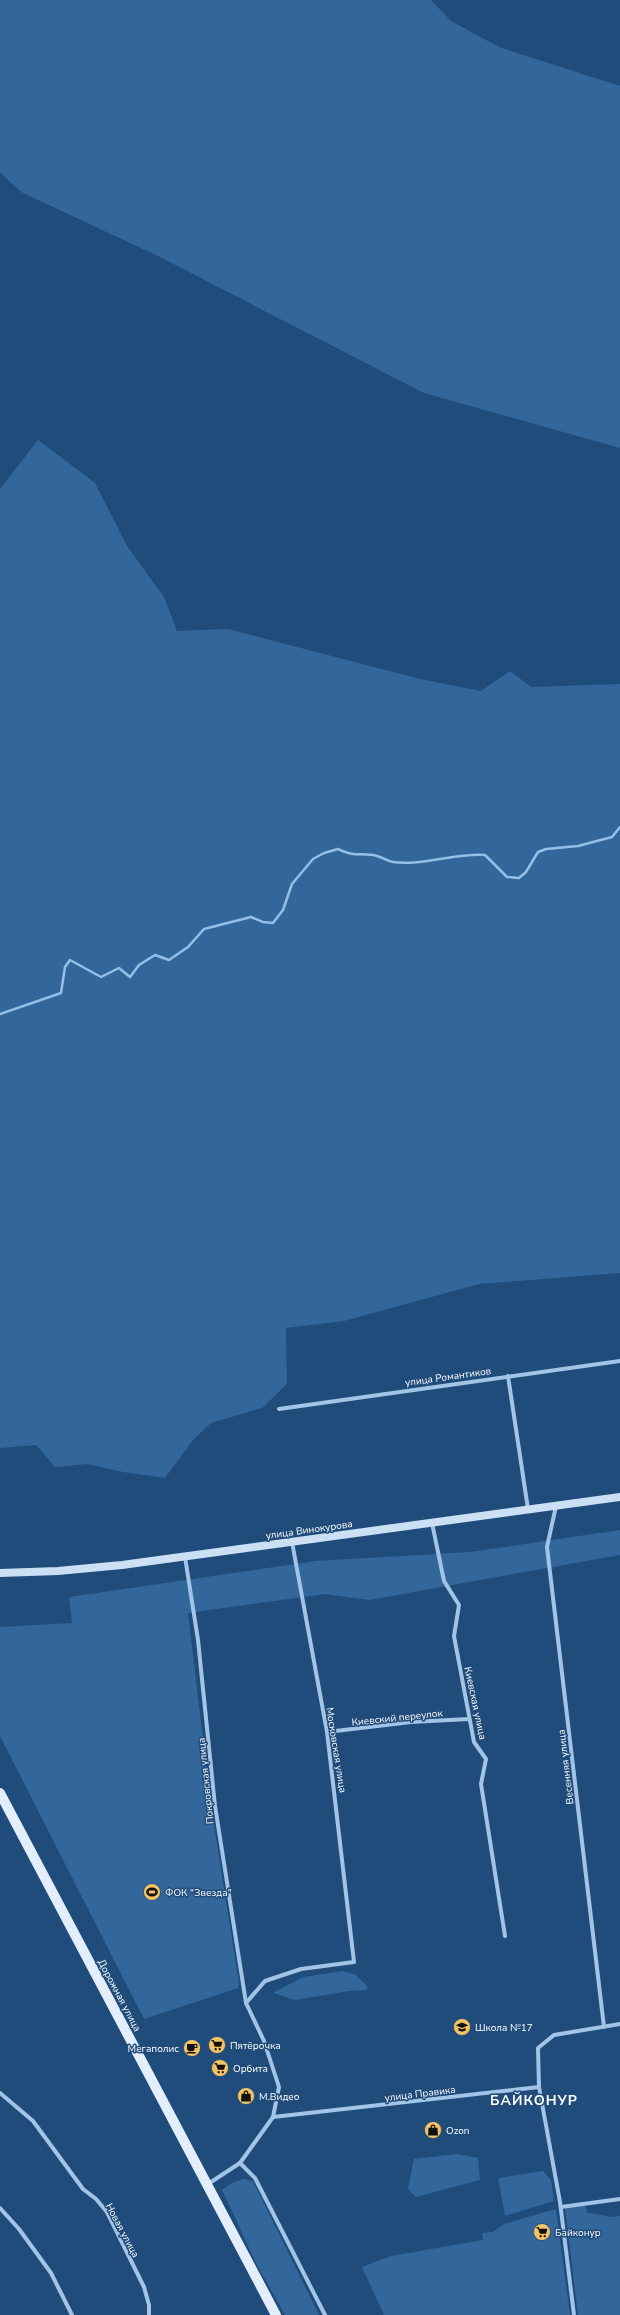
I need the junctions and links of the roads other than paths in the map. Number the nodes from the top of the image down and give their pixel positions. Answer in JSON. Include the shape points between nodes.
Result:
{"nodes":[{"id":1,"x":620,"y":1361,"type":"edge"},
{"id":2,"x":508,"y":1376,"type":"junction"},
{"id":3,"x":280,"y":1409,"type":"dead end"},
{"id":4,"x":620,"y":1496,"type":"edge"},
{"id":5,"x":557,"y":1505,"type":"junction"},
{"id":6,"x":528,"y":1509,"type":"junction"},
{"id":7,"x":432,"y":1522,"type":"junction"},
{"id":8,"x":292,"y":1542,"type":"junction"},
{"id":9,"x":184,"y":1557,"type":"junction"},
{"id":10,"x":0,"y":1573,"type":"edge"},
{"id":11,"x":469,"y":1719,"type":"junction"},
{"id":12,"x":327,"y":1732,"type":"junction"},
{"id":13,"x":0,"y":1793,"type":"edge"},
{"id":14,"x":505,"y":1936,"type":"dead end"},
{"id":15,"x":246,"y":2003,"type":"junction"},
{"id":16,"x":620,"y":2024,"type":"edge"},
{"id":17,"x":604,"y":2027,"type":"junction"},
{"id":18,"x":539,"y":2087,"type":"junction"},
{"id":19,"x":0,"y":2093,"type":"edge"},
{"id":20,"x":273,"y":2117,"type":"junction"},
{"id":21,"x":240,"y":2163,"type":"junction"},
{"id":22,"x":207,"y":2185,"type":"junction"},
{"id":23,"x":620,"y":2199,"type":"edge"},
{"id":24,"x":561,"y":2207,"type":"junction"},
{"id":25,"x":0,"y":2208,"type":"edge"},
{"id":26,"x":72,"y":2315,"type":"edge"},
{"id":27,"x":149,"y":2315,"type":"edge"},
{"id":28,"x":276,"y":2315,"type":"edge"},
{"id":29,"x":325,"y":2315,"type":"edge"},
{"id":30,"x":574,"y":2315,"type":"edge"}],
"edges":[{"from":1,"to":2,"type":"street","name":"улица Романтиков"},
{"from":2,"to":3,"type":"street","name":"улица Романтиков"},
{"from":2,"to":6,"type":"street"},
{"from":4,"to":5,"type":"main road","name":"улица Винокурова"},
{"from":5,"to":6,"type":"main road","name":"улица Винокурова"},
{"from":5,"to":17,"type":"street","name":"Весенняя улица","via":[[547,1547]]},
{"from":6,"to":7,"type":"main road","name":"улица Винокурова"},
{"from":7,"to":8,"type":"main road","name":"улица Винокурова"},
{"from":7,"to":11,"type":"street","name":"Киевская улица","via":[[444,1581],[459,1605],[454,1636]]},
{"from":8,"to":9,"type":"main road","name":"улица Винокурова"},
{"from":8,"to":12,"type":"street","name":"Московская улица"},
{"from":9,"to":10,"type":"main road","name":"улица Винокурова","via":[[58,1571]]},
{"from":9,"to":15,"type":"street","name":"Покровская улица","via":[[198,1640],[215,1806]]},
{"from":11,"to":12,"type":"street","name":"Киевский переулок","via":[[411,1722]]},
{"from":11,"to":14,"type":"street","name":"Киевская улица","via":[[474,1742],[486,1759],[481,1784]]},
{"from":12,"to":15,"type":"street","name":"Московская улица","via":[[354,1962],[301,1969],[265,1981]]},
{"from":13,"to":22,"type":"main road","name":"Дорожная улица"},
{"from":15,"to":20,"type":"street","name":"Покровская улица","via":[[264,2041],[279,2087]]},
{"from":16,"to":17,"type":"street"},
{"from":17,"to":18,"type":"street","via":[[554,2035],[538,2048]]},
{"from":18,"to":20,"type":"street","name":"улица Правика"},
{"from":18,"to":24,"type":"street"},
{"from":19,"to":27,"type":"street","name":"Новая улица","via":[[33,2121],[83,2189],[107,2212],[144,2287]]},
{"from":20,"to":21,"type":"street"},
{"from":21,"to":22,"type":"street"},
{"from":21,"to":29,"type":"street","via":[[255,2178]]},
{"from":22,"to":28,"type":"main road","name":"Дорожная улица"},
{"from":23,"to":24,"type":"street"},
{"from":24,"to":30,"type":"street"},
{"from":25,"to":26,"type":"street","via":[[51,2273]]}]}
